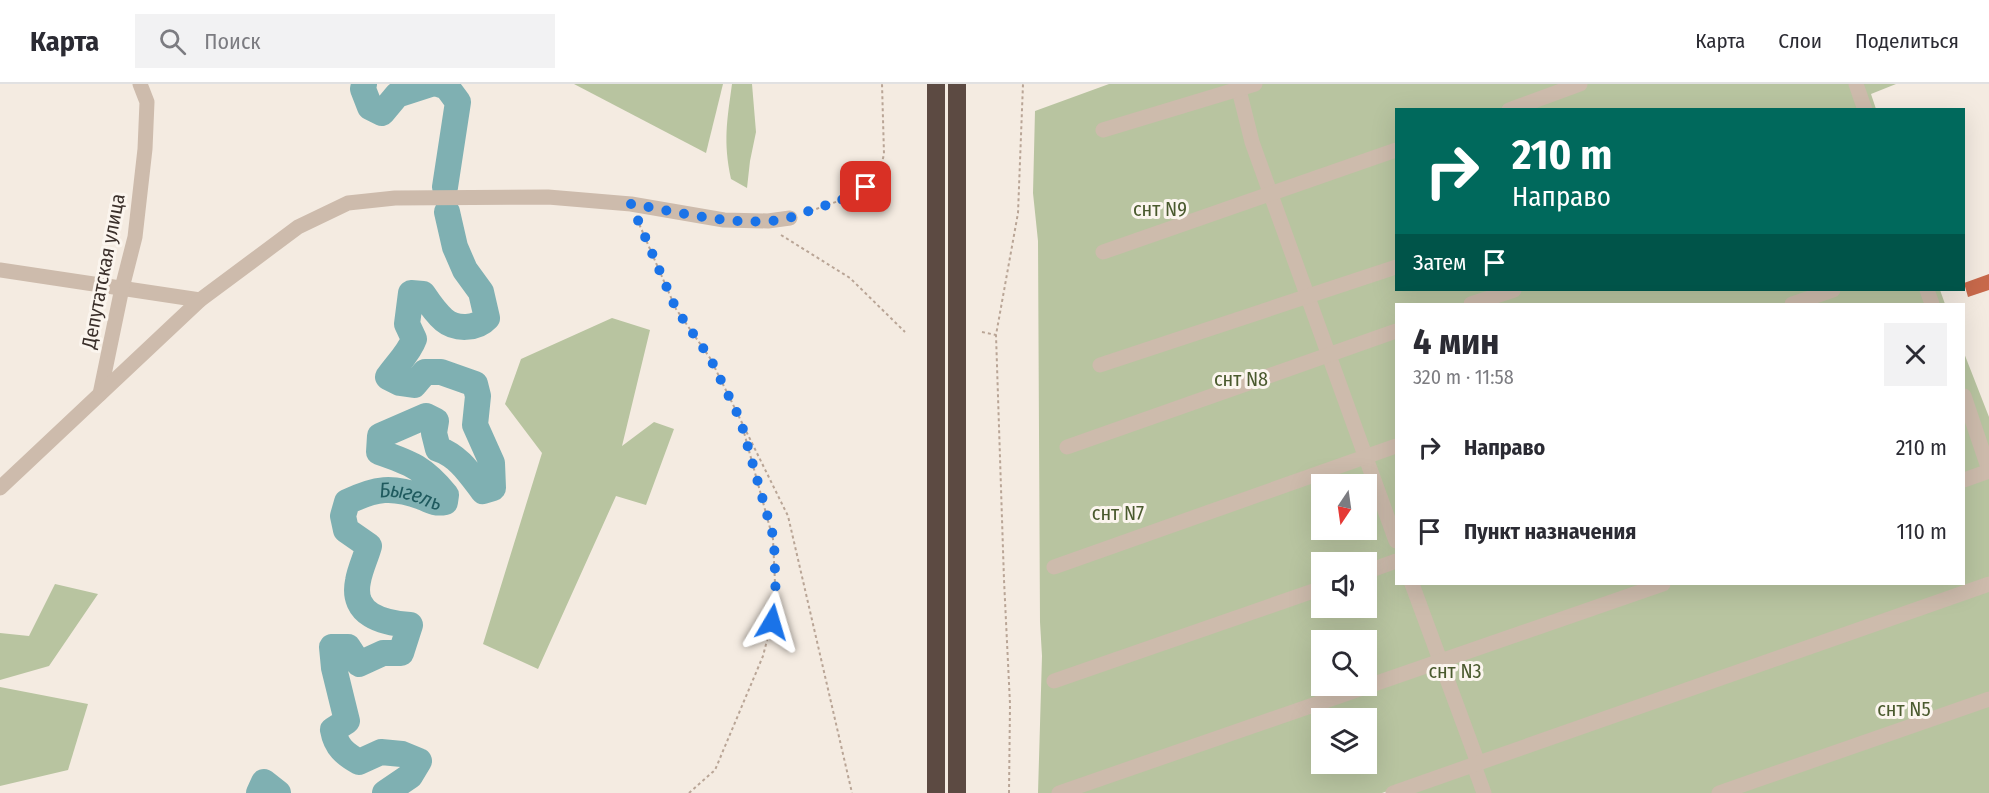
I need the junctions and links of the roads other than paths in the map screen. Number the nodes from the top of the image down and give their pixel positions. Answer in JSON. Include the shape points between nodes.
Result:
{"nodes":[{"id":1,"x":140,"y":84,"type":"edge"},
{"id":2,"x":936,"y":84,"type":"edge"},
{"id":3,"x":957,"y":84,"type":"edge"},
{"id":4,"x":1255,"y":84,"type":"edge"},
{"id":5,"x":1580,"y":84,"type":"edge"},
{"id":6,"x":1856,"y":84,"type":"edge"},
{"id":7,"x":1239,"y":90,"type":"junction"},
{"id":8,"x":1514,"y":108,"type":"edge"},
{"id":9,"x":1859,"y":108,"type":"edge"},
{"id":10,"x":1103,"y":130,"type":"dead end"},
{"id":11,"x":1395,"y":150,"type":"edge"},
{"id":12,"x":1271,"y":195,"type":"junction"},
{"id":13,"x":790,"y":218,"type":"road end"},
{"id":14,"x":1103,"y":252,"type":"dead end"},
{"id":15,"x":1395,"y":267,"type":"edge"},
{"id":16,"x":0,"y":270,"type":"edge"},
{"id":17,"x":122,"y":288,"type":"junction"},
{"id":18,"x":1511,"y":291,"type":"edge"},
{"id":19,"x":1830,"y":291,"type":"edge"},
{"id":20,"x":1308,"y":297,"type":"junction"},
{"id":21,"x":200,"y":300,"type":"junction"},
{"id":22,"x":1474,"y":303,"type":"edge"},
{"id":23,"x":1795,"y":303,"type":"edge"},
{"id":24,"x":1395,"y":331,"type":"edge"},
{"id":25,"x":1329,"y":355,"type":"junction"},
{"id":26,"x":1100,"y":365,"type":"dead end"},
{"id":27,"x":100,"y":394,"type":"junction"},
{"id":28,"x":1965,"y":399,"type":"edge"},
{"id":29,"x":1395,"y":446,"type":"edge"},
{"id":30,"x":1067,"y":447,"type":"dead end"},
{"id":31,"x":1366,"y":457,"type":"junction"},
{"id":32,"x":1989,"y":470,"type":"edge"},
{"id":33,"x":1965,"y":480,"type":"edge"},
{"id":34,"x":0,"y":488,"type":"edge"},
{"id":35,"x":1395,"y":538,"type":"edge"},
{"id":36,"x":1395,"y":561,"type":"edge"},
{"id":37,"x":1054,"y":567,"type":"dead end"},
{"id":38,"x":1377,"y":568,"type":"edge"},
{"id":39,"x":1989,"y":584,"type":"edge"},
{"id":40,"x":1412,"y":585,"type":"edge"},
{"id":41,"x":1660,"y":585,"type":"edge"},
{"id":42,"x":1311,"y":592,"type":"edge"},
{"id":43,"x":1989,"y":592,"type":"edge"},
{"id":44,"x":1440,"y":661,"type":"junction"},
{"id":45,"x":1054,"y":681,"type":"dead end"},
{"id":46,"x":1989,"y":699,"type":"edge"},
{"id":47,"x":1477,"y":767,"type":"junction"},
{"id":48,"x":936,"y":793,"type":"edge"},
{"id":49,"x":957,"y":793,"type":"edge"},
{"id":50,"x":1059,"y":793,"type":"edge"},
{"id":51,"x":1393,"y":793,"type":"edge"},
{"id":52,"x":1412,"y":793,"type":"edge"},
{"id":53,"x":1484,"y":793,"type":"edge"},
{"id":54,"x":1719,"y":793,"type":"edge"}],
"edges":[{"from":1,"to":17,"type":"street","name":"Депутатская улица","via":[[147,102],[145,149],[135,237]]},
{"from":2,"to":48,"type":"highway"},
{"from":3,"to":49,"type":"highway"},
{"from":4,"to":7,"type":"street"},
{"from":5,"to":8,"type":"street"},
{"from":6,"to":9,"type":"street"},
{"from":7,"to":10,"type":"street"},
{"from":7,"to":12,"type":"street"},
{"from":11,"to":12,"type":"street"},
{"from":12,"to":14,"type":"street"},
{"from":12,"to":20,"type":"street"},
{"from":13,"to":21,"type":"street","via":[[724,220],[631,204],[548,197],[395,198],[348,203],[298,227]]},
{"from":15,"to":20,"type":"street"},
{"from":16,"to":17,"type":"street"},
{"from":17,"to":21,"type":"street"},
{"from":17,"to":27,"type":"street","name":"Депутатская улица"},
{"from":18,"to":22,"type":"street"},
{"from":19,"to":23,"type":"street"},
{"from":20,"to":25,"type":"street"},
{"from":20,"to":26,"type":"street"},
{"from":21,"to":27,"type":"street"},
{"from":24,"to":25,"type":"street"},
{"from":25,"to":30,"type":"street"},
{"from":25,"to":31,"type":"street"},
{"from":27,"to":34,"type":"street"},
{"from":28,"to":32,"type":"street"},
{"from":29,"to":31,"type":"street"},
{"from":31,"to":35,"type":"street"},
{"from":31,"to":37,"type":"street"},
{"from":32,"to":33,"type":"street"},
{"from":36,"to":38,"type":"street"},
{"from":39,"to":47,"type":"street"},
{"from":40,"to":44,"type":"street"},
{"from":41,"to":44,"type":"street"},
{"from":42,"to":45,"type":"street"},
{"from":43,"to":47,"type":"street"},
{"from":44,"to":47,"type":"street"},
{"from":44,"to":50,"type":"street"},
{"from":46,"to":54,"type":"street"},
{"from":47,"to":51,"type":"street"},
{"from":47,"to":52,"type":"street"},
{"from":47,"to":53,"type":"street"}]}
